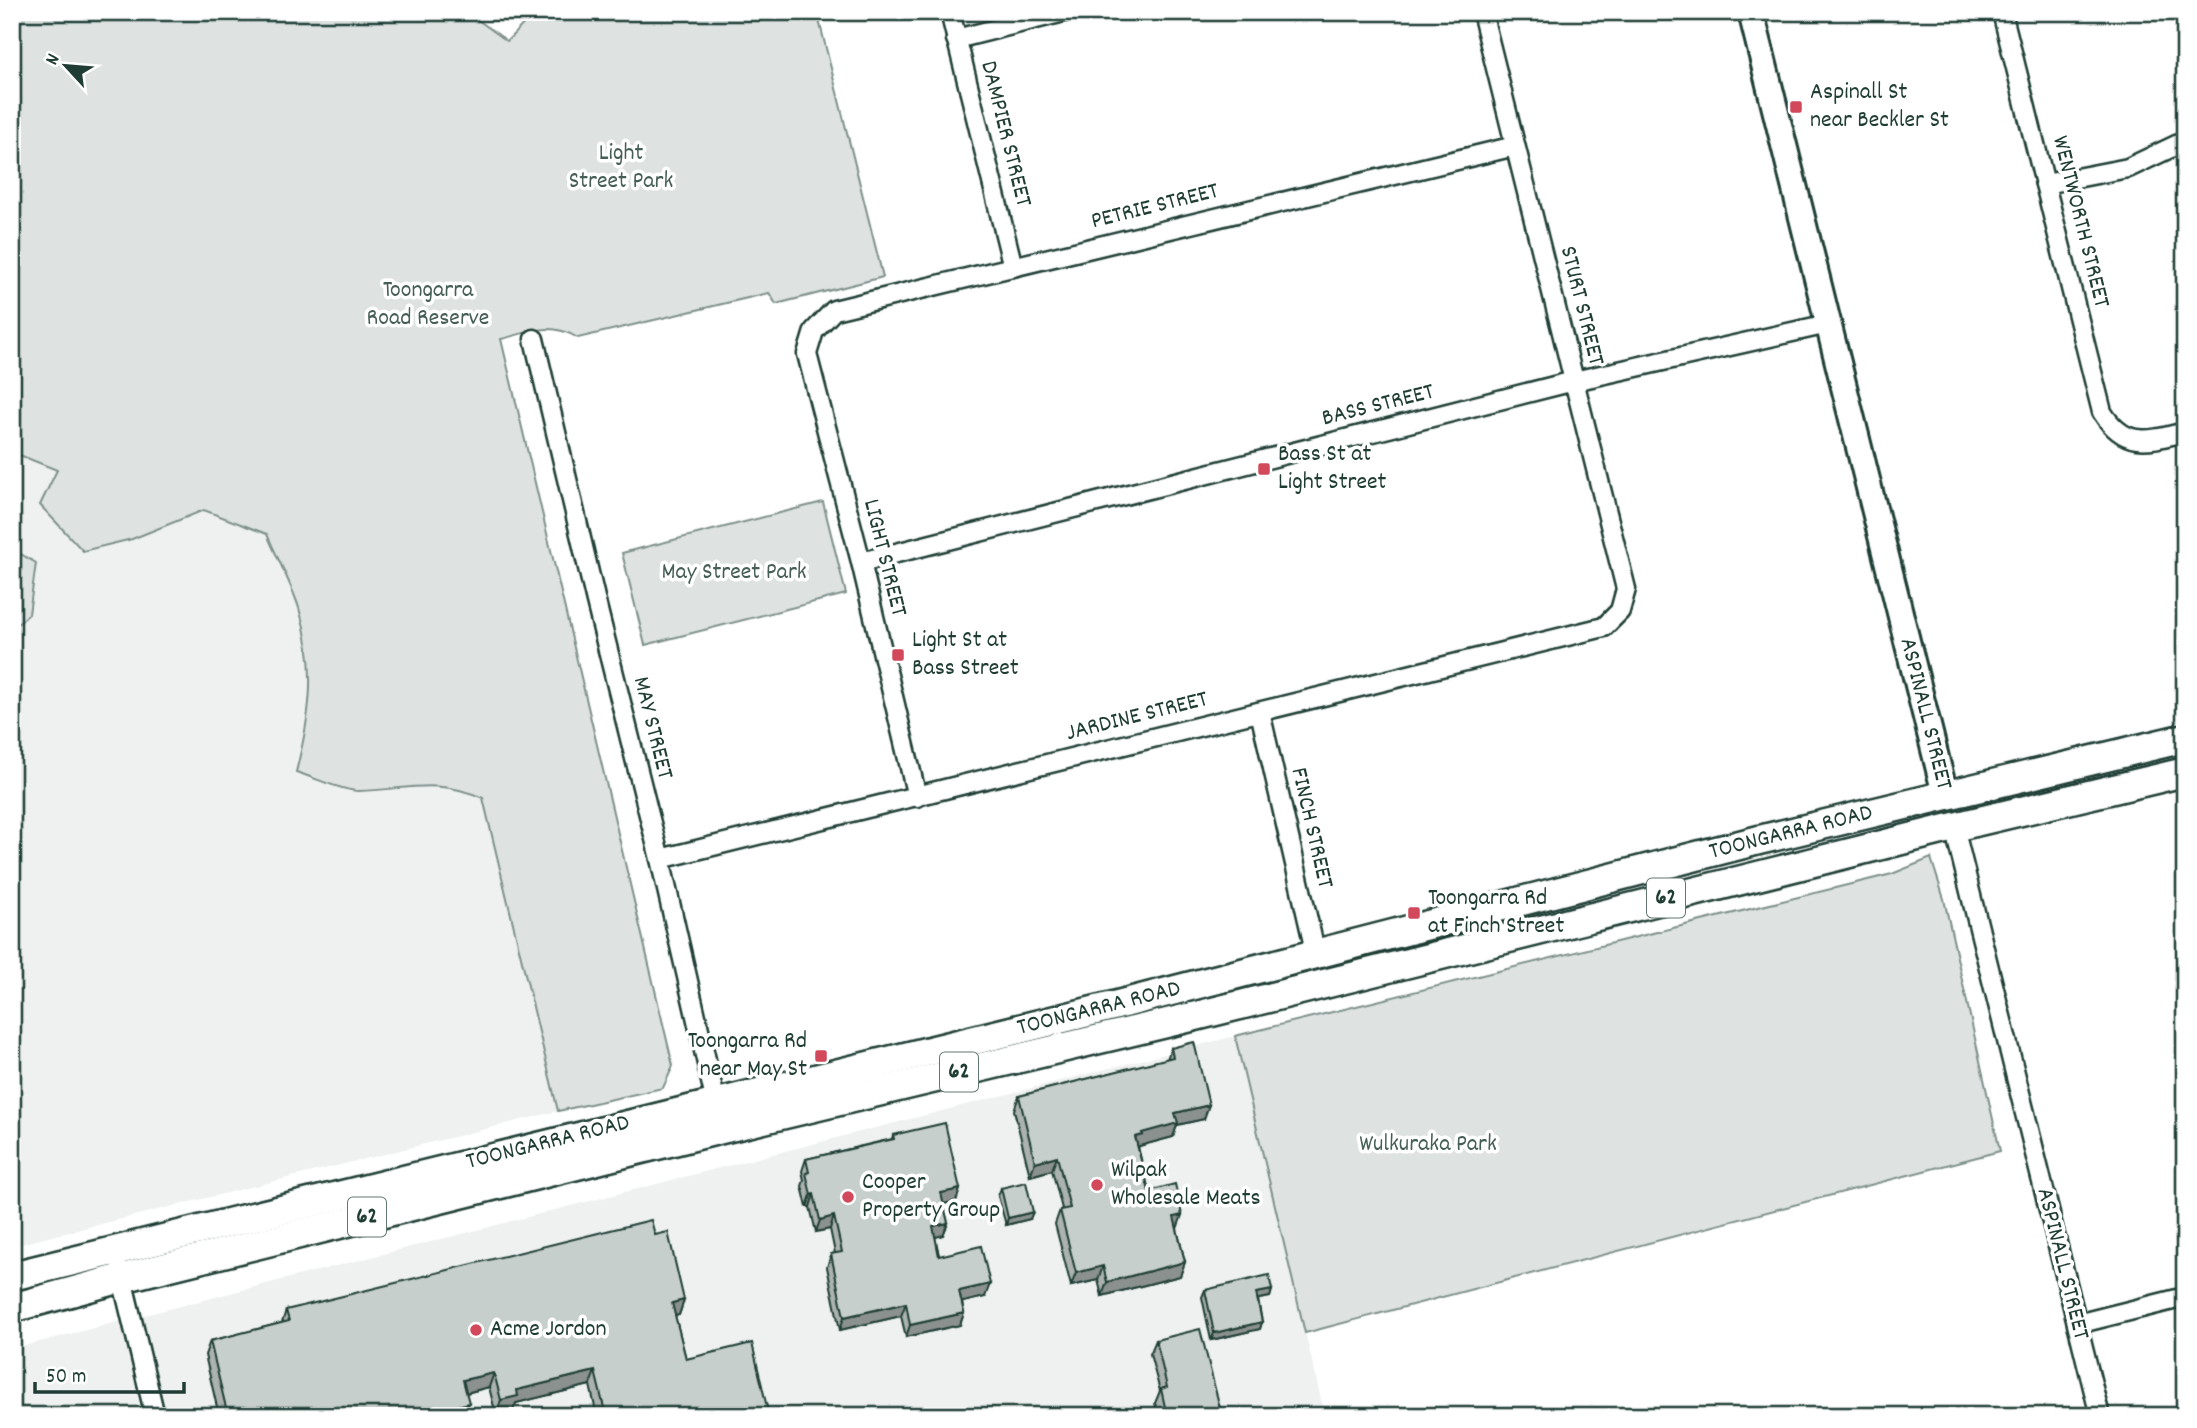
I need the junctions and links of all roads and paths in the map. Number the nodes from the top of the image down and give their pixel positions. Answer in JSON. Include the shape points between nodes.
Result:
{"nodes":[{"id":1,"x":950,"y":12,"type":"edge"},
{"id":2,"x":1065,"y":12,"type":"edge"},
{"id":3,"x":1482,"y":12,"type":"edge"},
{"id":4,"x":1751,"y":12,"type":"edge"},
{"id":5,"x":2002,"y":12,"type":"edge"},
{"id":6,"x":956,"y":39,"type":"junction"},
{"id":7,"x":2185,"y":141,"type":"edge"},
{"id":8,"x":1515,"y":146,"type":"junction"},
{"id":9,"x":2045,"y":184,"type":"junction"},
{"id":10,"x":1013,"y":267,"type":"junction"},
{"id":11,"x":1828,"y":324,"type":"junction"},
{"id":12,"x":814,"y":331,"type":"joint"},
{"id":13,"x":534,"y":339,"type":"dead end"},
{"id":14,"x":1574,"y":381,"type":"junction"},
{"id":15,"x":2185,"y":432,"type":"edge"},
{"id":16,"x":861,"y":562,"type":"junction"},
{"id":17,"x":1620,"y":611,"type":"joint"},
{"id":18,"x":1260,"y":712,"type":"junction"},
{"id":19,"x":2185,"y":738,"type":"edge"},
{"id":20,"x":2185,"y":772,"type":"edge"},
{"id":21,"x":1945,"y":794,"type":"junction"},
{"id":22,"x":917,"y":797,"type":"junction"},
{"id":23,"x":1954,"y":827,"type":"junction"},
{"id":24,"x":660,"y":859,"type":"junction"},
{"id":25,"x":1316,"y":955,"type":"junction"},
{"id":26,"x":715,"y":1102,"type":"junction"},
{"id":27,"x":722,"y":1129,"type":"junction"},
{"id":28,"x":115,"y":1251,"type":"junction"},
{"id":29,"x":12,"y":1276,"type":"edge"},
{"id":30,"x":122,"y":1278,"type":"junction"},
{"id":31,"x":2185,"y":1297,"type":"edge"},
{"id":32,"x":12,"y":1308,"type":"edge"},
{"id":33,"x":2077,"y":1324,"type":"junction"},
{"id":34,"x":155,"y":1416,"type":"edge"},
{"id":35,"x":2100,"y":1416,"type":"edge"}],
"edges":[{"from":1,"to":6,"type":"street","name":"DAMPIER STREET"},
{"from":2,"to":6,"type":"street"},
{"from":3,"to":8,"type":"street","name":"STURT STREET"},
{"from":4,"to":11,"type":"main road","name":"ASPINALL STREET"},
{"from":5,"to":9,"type":"street","name":"WENTWORTH STREET"},
{"from":6,"to":10,"type":"street","name":"DAMPIER STREET"},
{"from":7,"to":9,"type":"street","via":[[2128,168]]},
{"from":8,"to":10,"type":"street","name":"PETRIE STREET"},
{"from":8,"to":14,"type":"street","name":"STURT STREET"},
{"from":9,"to":15,"type":"street","name":"WENTWORTH STREET","via":[[2102,412],[2110,425],[2135,440]]},
{"from":10,"to":12,"type":"street","name":"PETRIE STREET","via":[[834,310]]},
{"from":11,"to":14,"type":"street","name":"BASS STREET"},
{"from":11,"to":21,"type":"main road","name":"ASPINALL STREET"},
{"from":12,"to":16,"type":"street","name":"LIGHT STREET","via":[[807,354]]},
{"from":13,"to":24,"type":"street","name":"MAY STREET"},
{"from":14,"to":16,"type":"street","name":"BASS STREET"},
{"from":14,"to":17,"type":"street","name":"STURT STREET","via":[[1626,589]]},
{"from":16,"to":22,"type":"street","name":"LIGHT STREET"},
{"from":17,"to":18,"type":"street","name":"JARDINE STREET","via":[[1604,627]]},
{"from":18,"to":22,"type":"street","name":"JARDINE STREET"},
{"from":18,"to":25,"type":"street","name":"FINCH STREET"},
{"from":19,"to":21,"type":"main road","name":"TOONGARRA ROAD","number":"62"},
{"from":20,"to":23,"type":"main road","name":"TOONGARRA ROAD","number":"62"},
{"from":21,"to":23,"type":"main road","name":"ASPINALL STREET"},
{"from":21,"to":25,"type":"main road","name":"TOONGARRA ROAD","number":"62"},
{"from":22,"to":24,"type":"street","name":"JARDINE STREET"},
{"from":23,"to":27,"type":"main road","name":"TOONGARRA ROAD","number":"62"},
{"from":23,"to":33,"type":"street","name":"ASPINALL STREET"},
{"from":24,"to":26,"type":"street","name":"MAY STREET"},
{"from":25,"to":26,"type":"main road","name":"TOONGARRA ROAD","number":"62"},
{"from":26,"to":27,"type":"street","name":"MAY STREET"},
{"from":26,"to":28,"type":"main road","name":"TOONGARRA ROAD","number":"62"},
{"from":27,"to":30,"type":"main road","name":"TOONGARRA ROAD","number":"62"},
{"from":28,"to":29,"type":"main road","name":"TOONGARRA ROAD","number":"62"},
{"from":28,"to":30,"type":"street"},
{"from":30,"to":32,"type":"main road","name":"TOONGARRA ROAD","number":"62"},
{"from":30,"to":34,"type":"street"},
{"from":31,"to":33,"type":"street"},
{"from":33,"to":35,"type":"street","name":"ASPINALL STREET"}]}
